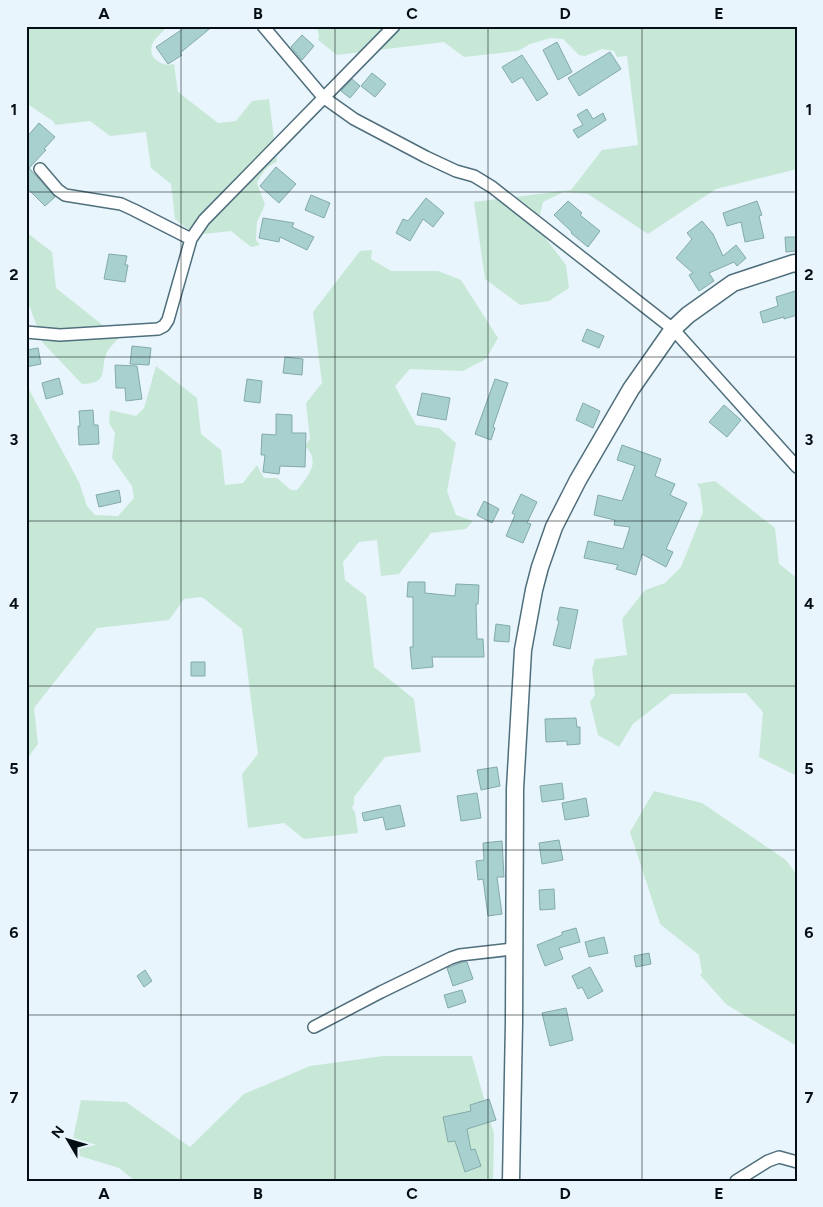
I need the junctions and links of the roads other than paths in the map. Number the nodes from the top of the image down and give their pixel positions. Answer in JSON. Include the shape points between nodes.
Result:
{"nodes":[{"id":1,"x":263,"y":26,"type":"edge"},
{"id":2,"x":394,"y":26,"type":"edge"},
{"id":3,"x":323,"y":97,"type":"junction"},
{"id":4,"x":40,"y":169,"type":"dead end"},
{"id":5,"x":191,"y":239,"type":"junction"},
{"id":6,"x":797,"y":264,"type":"edge"},
{"id":7,"x":673,"y":329,"type":"junction"},
{"id":8,"x":26,"y":332,"type":"edge"},
{"id":9,"x":797,"y":467,"type":"edge"},
{"id":10,"x":513,"y":948,"type":"junction"},
{"id":11,"x":314,"y":1028,"type":"dead end"},
{"id":12,"x":797,"y":1162,"type":"edge"},
{"id":13,"x":510,"y":1181,"type":"edge"},
{"id":14,"x":736,"y":1181,"type":"edge"}],
"edges":[{"from":1,"to":3,"type":"street"},
{"from":2,"to":3,"type":"street"},
{"from":3,"to":5,"type":"street","via":[[204,220]]},
{"from":3,"to":7,"type":"street","via":[[362,123],[492,187]]},
{"from":4,"to":5,"type":"street","via":[[65,195],[121,204]]},
{"from":5,"to":8,"type":"street","via":[[164,326],[60,335]]},
{"from":6,"to":7,"type":"main road","via":[[732,283]]},
{"from":7,"to":9,"type":"street"},
{"from":7,"to":10,"type":"main road","via":[[631,390],[578,480],[554,527],[534,590],[524,650],[517,740]]},
{"from":10,"to":11,"type":"street","via":[[451,958]]},
{"from":10,"to":13,"type":"main road"},
{"from":12,"to":14,"type":"street","via":[[779,1156]]}]}
